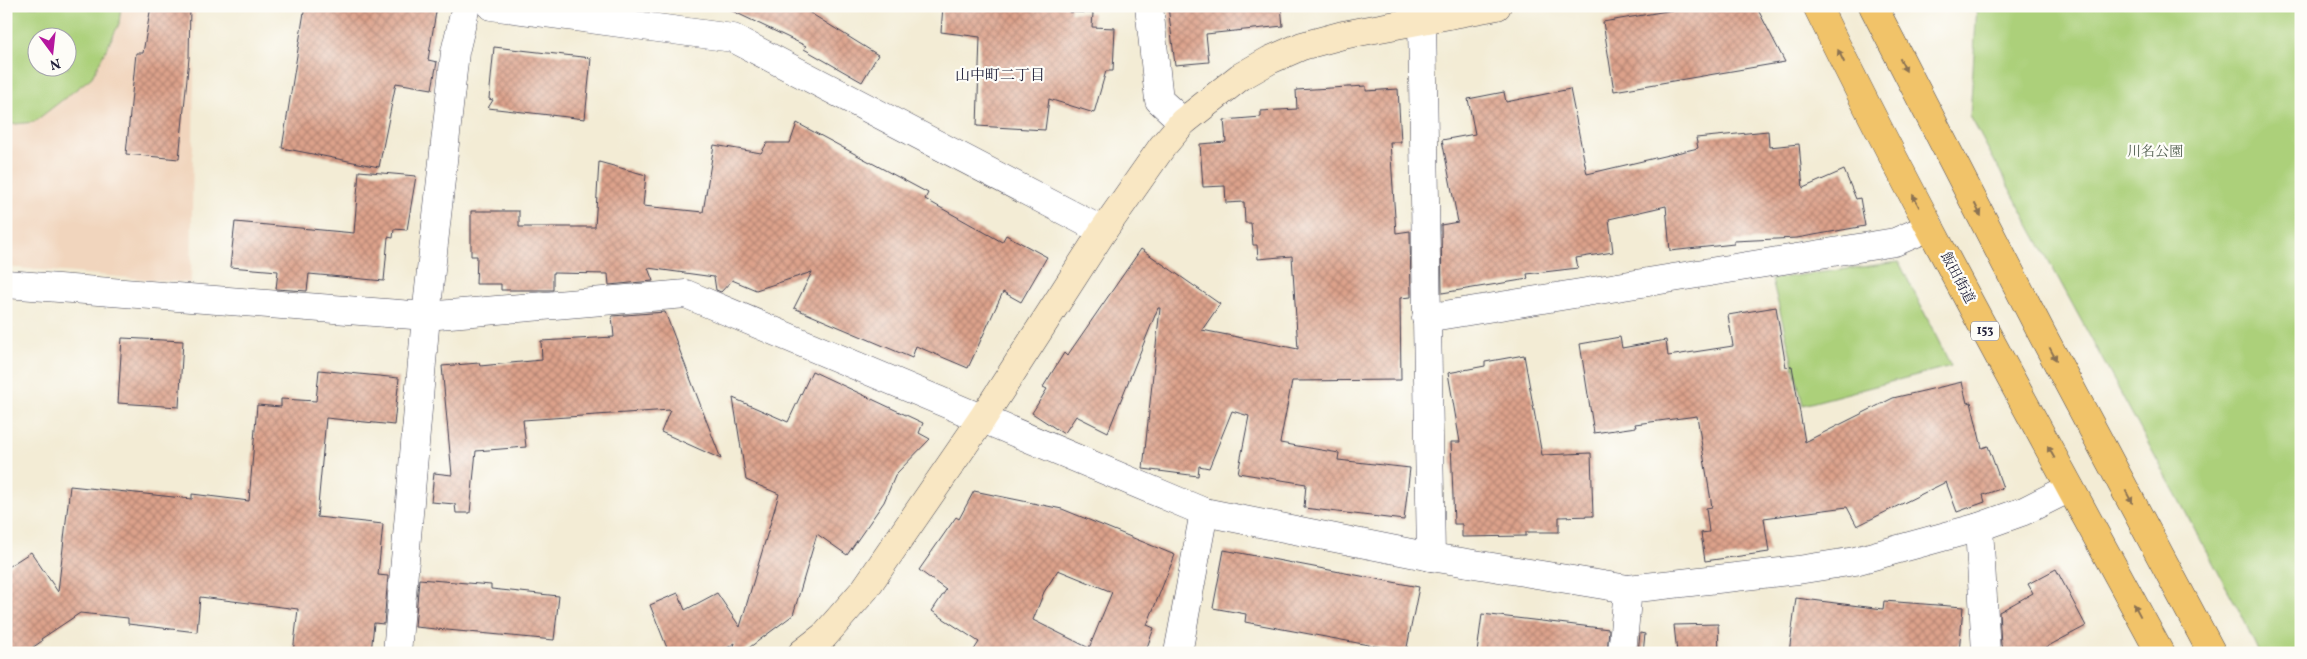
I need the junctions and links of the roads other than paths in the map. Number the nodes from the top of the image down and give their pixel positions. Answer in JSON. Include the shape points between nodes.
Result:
{"nodes":[{"id":1,"x":466,"y":6,"type":"edge"},
{"id":2,"x":491,"y":6,"type":"edge"},
{"id":3,"x":1149,"y":6,"type":"edge"},
{"id":4,"x":1497,"y":6,"type":"edge"},
{"id":5,"x":1817,"y":6,"type":"edge"},
{"id":6,"x":1874,"y":6,"type":"edge"},
{"id":7,"x":1422,"y":20,"type":"junction"},
{"id":8,"x":1183,"y":122,"type":"junction"},
{"id":9,"x":1930,"y":227,"type":"junction"},
{"id":10,"x":1104,"y":231,"type":"junction"},
{"id":11,"x":6,"y":284,"type":"edge"},
{"id":12,"x":426,"y":316,"type":"junction"},
{"id":13,"x":1426,"y":318,"type":"junction"},
{"id":14,"x":982,"y":419,"type":"junction"},
{"id":15,"x":2070,"y":488,"type":"junction"},
{"id":16,"x":1204,"y":512,"type":"junction"},
{"id":17,"x":1979,"y":526,"type":"junction"},
{"id":18,"x":1431,"y":557,"type":"junction"},
{"id":19,"x":1628,"y":589,"type":"junction"},
{"id":20,"x":397,"y":653,"type":"edge"},
{"id":21,"x":802,"y":653,"type":"edge"},
{"id":22,"x":1178,"y":653,"type":"edge"},
{"id":23,"x":1622,"y":653,"type":"edge"},
{"id":24,"x":1986,"y":653,"type":"edge"},
{"id":25,"x":2160,"y":653,"type":"edge"},
{"id":26,"x":2212,"y":653,"type":"edge"}],
"edges":[{"from":1,"to":12,"type":"street","via":[[455,52]]},
{"from":2,"to":10,"type":"street","via":[[733,38]]},
{"from":3,"to":8,"type":"street","via":[[1159,100]]},
{"from":4,"to":7,"type":"street"},
{"from":9,"to":5,"type":"highway","name":"飯田街道","number":"153","one_way":true},
{"from":6,"to":26,"type":"highway","one_way":true},
{"from":7,"to":8,"type":"street","via":[[1302,46],[1240,77]]},
{"from":7,"to":13,"type":"street"},
{"from":8,"to":10,"type":"street"},
{"from":9,"to":13,"type":"street","via":[[1895,242]]},
{"from":15,"to":9,"type":"highway","name":"飯田街道","number":"153","one_way":true},
{"from":10,"to":14,"type":"street"},
{"from":11,"to":12,"type":"street"},
{"from":12,"to":14,"type":"street","via":[[686,294]]},
{"from":12,"to":20,"type":"street"},
{"from":13,"to":18,"type":"street"},
{"from":14,"to":16,"type":"street"},
{"from":14,"to":21,"type":"street","via":[[865,589],[824,636]]},
{"from":15,"to":17,"type":"street","via":[[2024,510]]},
{"from":25,"to":15,"type":"highway","name":"飯田街道","number":"153","one_way":true},
{"from":16,"to":18,"type":"street"},
{"from":16,"to":22,"type":"street"},
{"from":17,"to":19,"type":"street","via":[[1855,561]]},
{"from":17,"to":24,"type":"street"},
{"from":18,"to":19,"type":"street"},
{"from":19,"to":23,"type":"street"}]}
